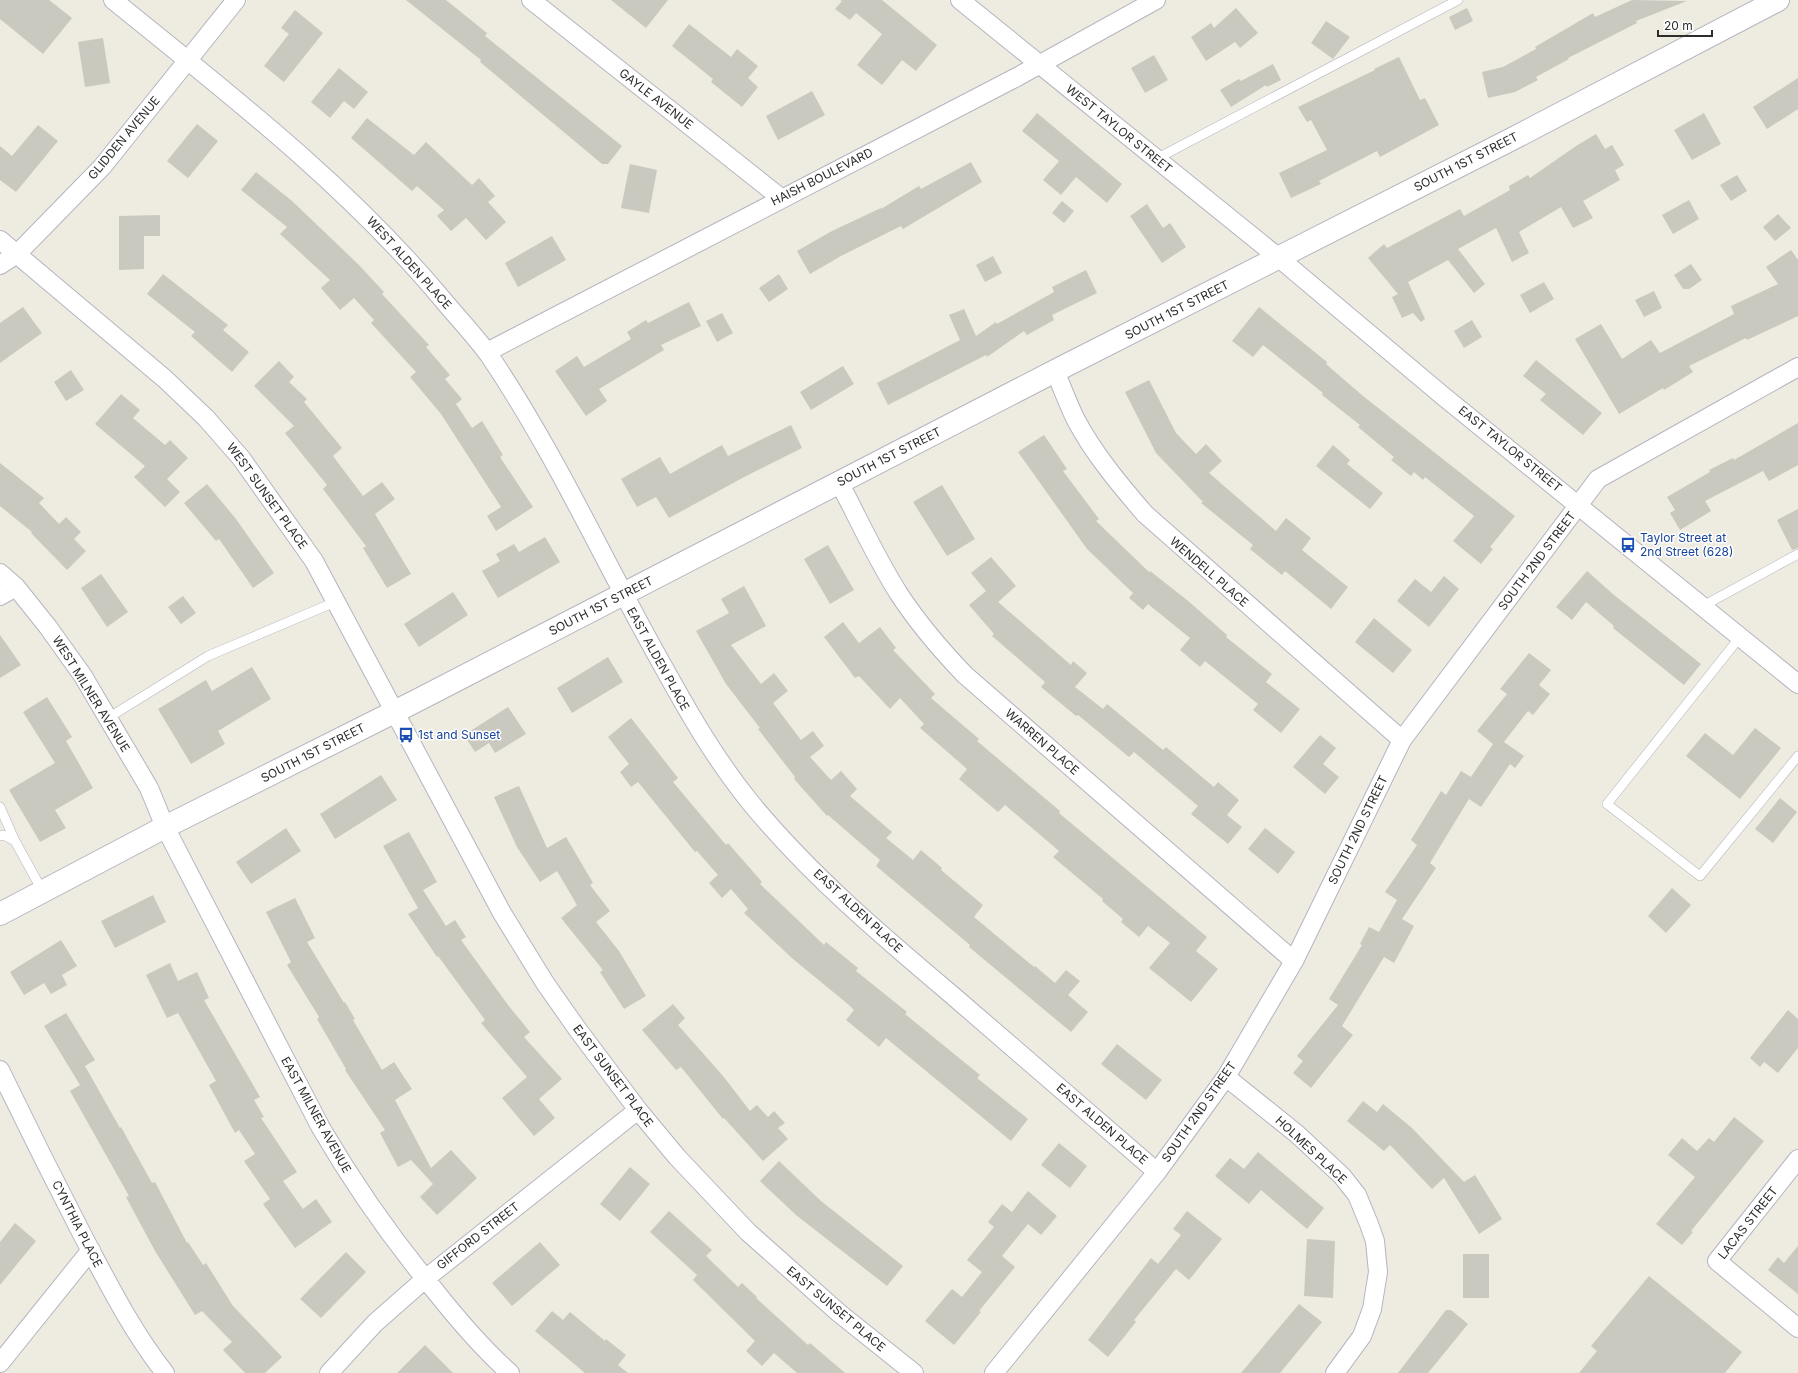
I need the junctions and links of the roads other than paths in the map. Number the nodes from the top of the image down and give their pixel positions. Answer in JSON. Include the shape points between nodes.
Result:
{"nodes":[{"id":1,"x":113,"y":0,"type":"edge"},
{"id":2,"x":236,"y":0,"type":"edge"},
{"id":3,"x":531,"y":0,"type":"edge"},
{"id":4,"x":960,"y":0,"type":"edge"},
{"id":5,"x":1156,"y":0,"type":"edge"},
{"id":6,"x":1458,"y":0,"type":"edge"},
{"id":7,"x":1778,"y":0,"type":"edge"},
{"id":8,"x":188,"y":61,"type":"junction"},
{"id":9,"x":1040,"y":65,"type":"junction"},
{"id":10,"x":1156,"y":159,"type":"junction"},
{"id":11,"x":781,"y":198,"type":"junction"},
{"id":12,"x":0,"y":240,"type":"edge"},
{"id":13,"x":17,"y":254,"type":"junction"},
{"id":14,"x":1279,"y":258,"type":"junction"},
{"id":15,"x":0,"y":264,"type":"edge"},
{"id":16,"x":486,"y":352,"type":"junction"},
{"id":17,"x":1798,"y":367,"type":"edge"},
{"id":18,"x":1055,"y":372,"type":"junction"},
{"id":19,"x":840,"y":482,"type":"junction"},
{"id":20,"x":1579,"y":505,"type":"junction"},
{"id":21,"x":1798,"y":554,"type":"edge"},
{"id":22,"x":0,"y":573,"type":"edge"},
{"id":23,"x":16,"y":587,"type":"junction"},
{"id":24,"x":623,"y":595,"type":"junction"},
{"id":25,"x":0,"y":596,"type":"edge"},
{"id":26,"x":335,"y":602,"type":"junction"},
{"id":27,"x":1703,"y":606,"type":"junction"},
{"id":28,"x":1740,"y":636,"type":"junction"},
{"id":29,"x":1798,"y":684,"type":"edge"},
{"id":30,"x":394,"y":712,"type":"junction"},
{"id":31,"x":108,"y":718,"type":"junction"},
{"id":32,"x":1402,"y":740,"type":"junction"},
{"id":33,"x":1798,"y":756,"type":"edge"},
{"id":34,"x":0,"y":807,"type":"edge"},
{"id":35,"x":165,"y":827,"type":"junction"},
{"id":36,"x":0,"y":836,"type":"edge"},
{"id":37,"x":15,"y":841,"type":"junction"},
{"id":38,"x":43,"y":892,"type":"junction"},
{"id":39,"x":0,"y":914,"type":"edge"},
{"id":40,"x":1294,"y":961,"type":"junction"},
{"id":41,"x":0,"y":1070,"type":"edge"},
{"id":42,"x":1226,"y":1076,"type":"junction"},
{"id":43,"x":638,"y":1110,"type":"junction"},
{"id":44,"x":1798,"y":1159,"type":"edge"},
{"id":45,"x":1157,"y":1172,"type":"junction"},
{"id":46,"x":91,"y":1250,"type":"junction"},
{"id":47,"x":425,"y":1279,"type":"junction"},
{"id":48,"x":1798,"y":1328,"type":"edge"},
{"id":49,"x":0,"y":1364,"type":"edge"},
{"id":50,"x":165,"y":1373,"type":"edge"},
{"id":51,"x":329,"y":1373,"type":"edge"},
{"id":52,"x":510,"y":1373,"type":"edge"},
{"id":53,"x":914,"y":1373,"type":"edge"},
{"id":54,"x":994,"y":1373,"type":"edge"},
{"id":55,"x":1334,"y":1373,"type":"edge"}],
"edges":[{"from":1,"to":8,"type":"street","name":"WEST ALDEN PLACE"},
{"from":2,"to":8,"type":"street","name":"GLIDDEN AVENUE"},
{"from":3,"to":11,"type":"street","name":"GAYLE AVENUE"},
{"from":4,"to":9,"type":"street","name":"WEST TAYLOR STREET"},
{"from":5,"to":9,"type":"street","name":"HAISH BOULEVARD"},
{"from":6,"to":10,"type":"lane"},
{"from":7,"to":14,"type":"street","name":"SOUTH 1ST STREET"},
{"from":8,"to":13,"type":"street","name":"GLIDDEN AVENUE","via":[[102,167]]},
{"from":8,"to":16,"type":"street","name":"WEST ALDEN PLACE","via":[[343,192],[410,262]]},
{"from":9,"to":10,"type":"street","name":"WEST TAYLOR STREET"},
{"from":9,"to":11,"type":"street","name":"HAISH BOULEVARD"},
{"from":10,"to":14,"type":"street","name":"WEST TAYLOR STREET"},
{"from":11,"to":16,"type":"street","name":"HAISH BOULEVARD"},
{"from":12,"to":13,"type":"street","name":"WEST SUNSET PLACE"},
{"from":13,"to":15,"type":"street","name":"GLIDDEN AVENUE"},
{"from":13,"to":26,"type":"street","name":"WEST SUNSET PLACE","via":[[143,359],[206,418],[241,458],[314,561]]},
{"from":14,"to":18,"type":"street","name":"SOUTH 1ST STREET"},
{"from":14,"to":20,"type":"street","name":"EAST TAYLOR STREET","via":[[1443,396]]},
{"from":16,"to":24,"type":"street","name":"WEST ALDEN PLACE","via":[[550,455]]},
{"from":17,"to":20,"type":"street","name":"SOUTH 2ND STREET","via":[[1598,479]]},
{"from":18,"to":19,"type":"street","name":"SOUTH 1ST STREET"},
{"from":18,"to":32,"type":"street","name":"WENDELL PLACE","via":[[1090,443],[1145,514]]},
{"from":19,"to":24,"type":"street","name":"SOUTH 1ST STREET"},
{"from":19,"to":40,"type":"street","name":"WARREN PLACE","via":[[899,594],[965,675]]},
{"from":20,"to":27,"type":"street","name":"EAST TAYLOR STREET"},
{"from":20,"to":32,"type":"street","name":"SOUTH 2ND STREET"},
{"from":21,"to":27,"type":"lane"},
{"from":22,"to":23,"type":"street","name":"WEST MILNER AVENUE"},
{"from":23,"to":25,"type":"street"},
{"from":23,"to":31,"type":"street","name":"WEST MILNER AVENUE","via":[[78,670]]},
{"from":24,"to":30,"type":"street","name":"SOUTH 1ST STREET"},
{"from":24,"to":45,"type":"street","name":"EAST ALDEN PLACE","via":[[715,756],[789,846],[880,933]]},
{"from":26,"to":30,"type":"street","name":"WEST SUNSET PLACE"},
{"from":26,"to":31,"type":"lane","via":[[208,656]]},
{"from":27,"to":28,"type":"street","name":"EAST TAYLOR STREET"},
{"from":28,"to":29,"type":"street","name":"EAST TAYLOR STREET"},
{"from":28,"to":33,"type":"lane","via":[[1607,804],[1700,876]]},
{"from":30,"to":35,"type":"street","name":"SOUTH 1ST STREET"},
{"from":30,"to":43,"type":"street","name":"EAST SUNSET PLACE","via":[[502,912],[545,983]]},
{"from":31,"to":35,"type":"street","name":"WEST MILNER AVENUE","via":[[149,788]]},
{"from":32,"to":40,"type":"street","name":"SOUTH 2ND STREET"},
{"from":34,"to":37,"type":"lane"},
{"from":35,"to":38,"type":"street","name":"SOUTH 1ST STREET"},
{"from":35,"to":47,"type":"street","name":"EAST MILNER AVENUE","via":[[321,1128],[365,1201]]},
{"from":36,"to":37,"type":"lane","via":[[3,834]]},
{"from":37,"to":38,"type":"lane"},
{"from":38,"to":39,"type":"street","name":"SOUTH 1ST STREET"},
{"from":40,"to":42,"type":"street","name":"SOUTH 2ND STREET"},
{"from":41,"to":46,"type":"street","name":"CYNTHIA PLACE"},
{"from":42,"to":45,"type":"street","name":"SOUTH 2ND STREET"},
{"from":42,"to":55,"type":"street","name":"HOLMES PLACE","via":[[1297,1134],[1342,1176],[1357,1195],[1369,1224],[1375,1241],[1378,1272],[1372,1309],[1362,1336]]},
{"from":43,"to":47,"type":"street","name":"GIFFORD STREET"},
{"from":43,"to":53,"type":"street","name":"EAST SUNSET PLACE","via":[[677,1157],[772,1255],[839,1314]]},
{"from":44,"to":48,"type":"street","name":"LACAS STREET","via":[[1717,1261]]},
{"from":45,"to":54,"type":"street","name":"SOUTH 2ND STREET"},
{"from":46,"to":49,"type":"street"},
{"from":46,"to":50,"type":"street","name":"CYNTHIA PLACE","via":[[134,1329]]},
{"from":47,"to":51,"type":"street","name":"GIFFORD STREET","via":[[375,1323]]},
{"from":47,"to":52,"type":"street","name":"EAST MILNER AVENUE","via":[[491,1356]]}]}
